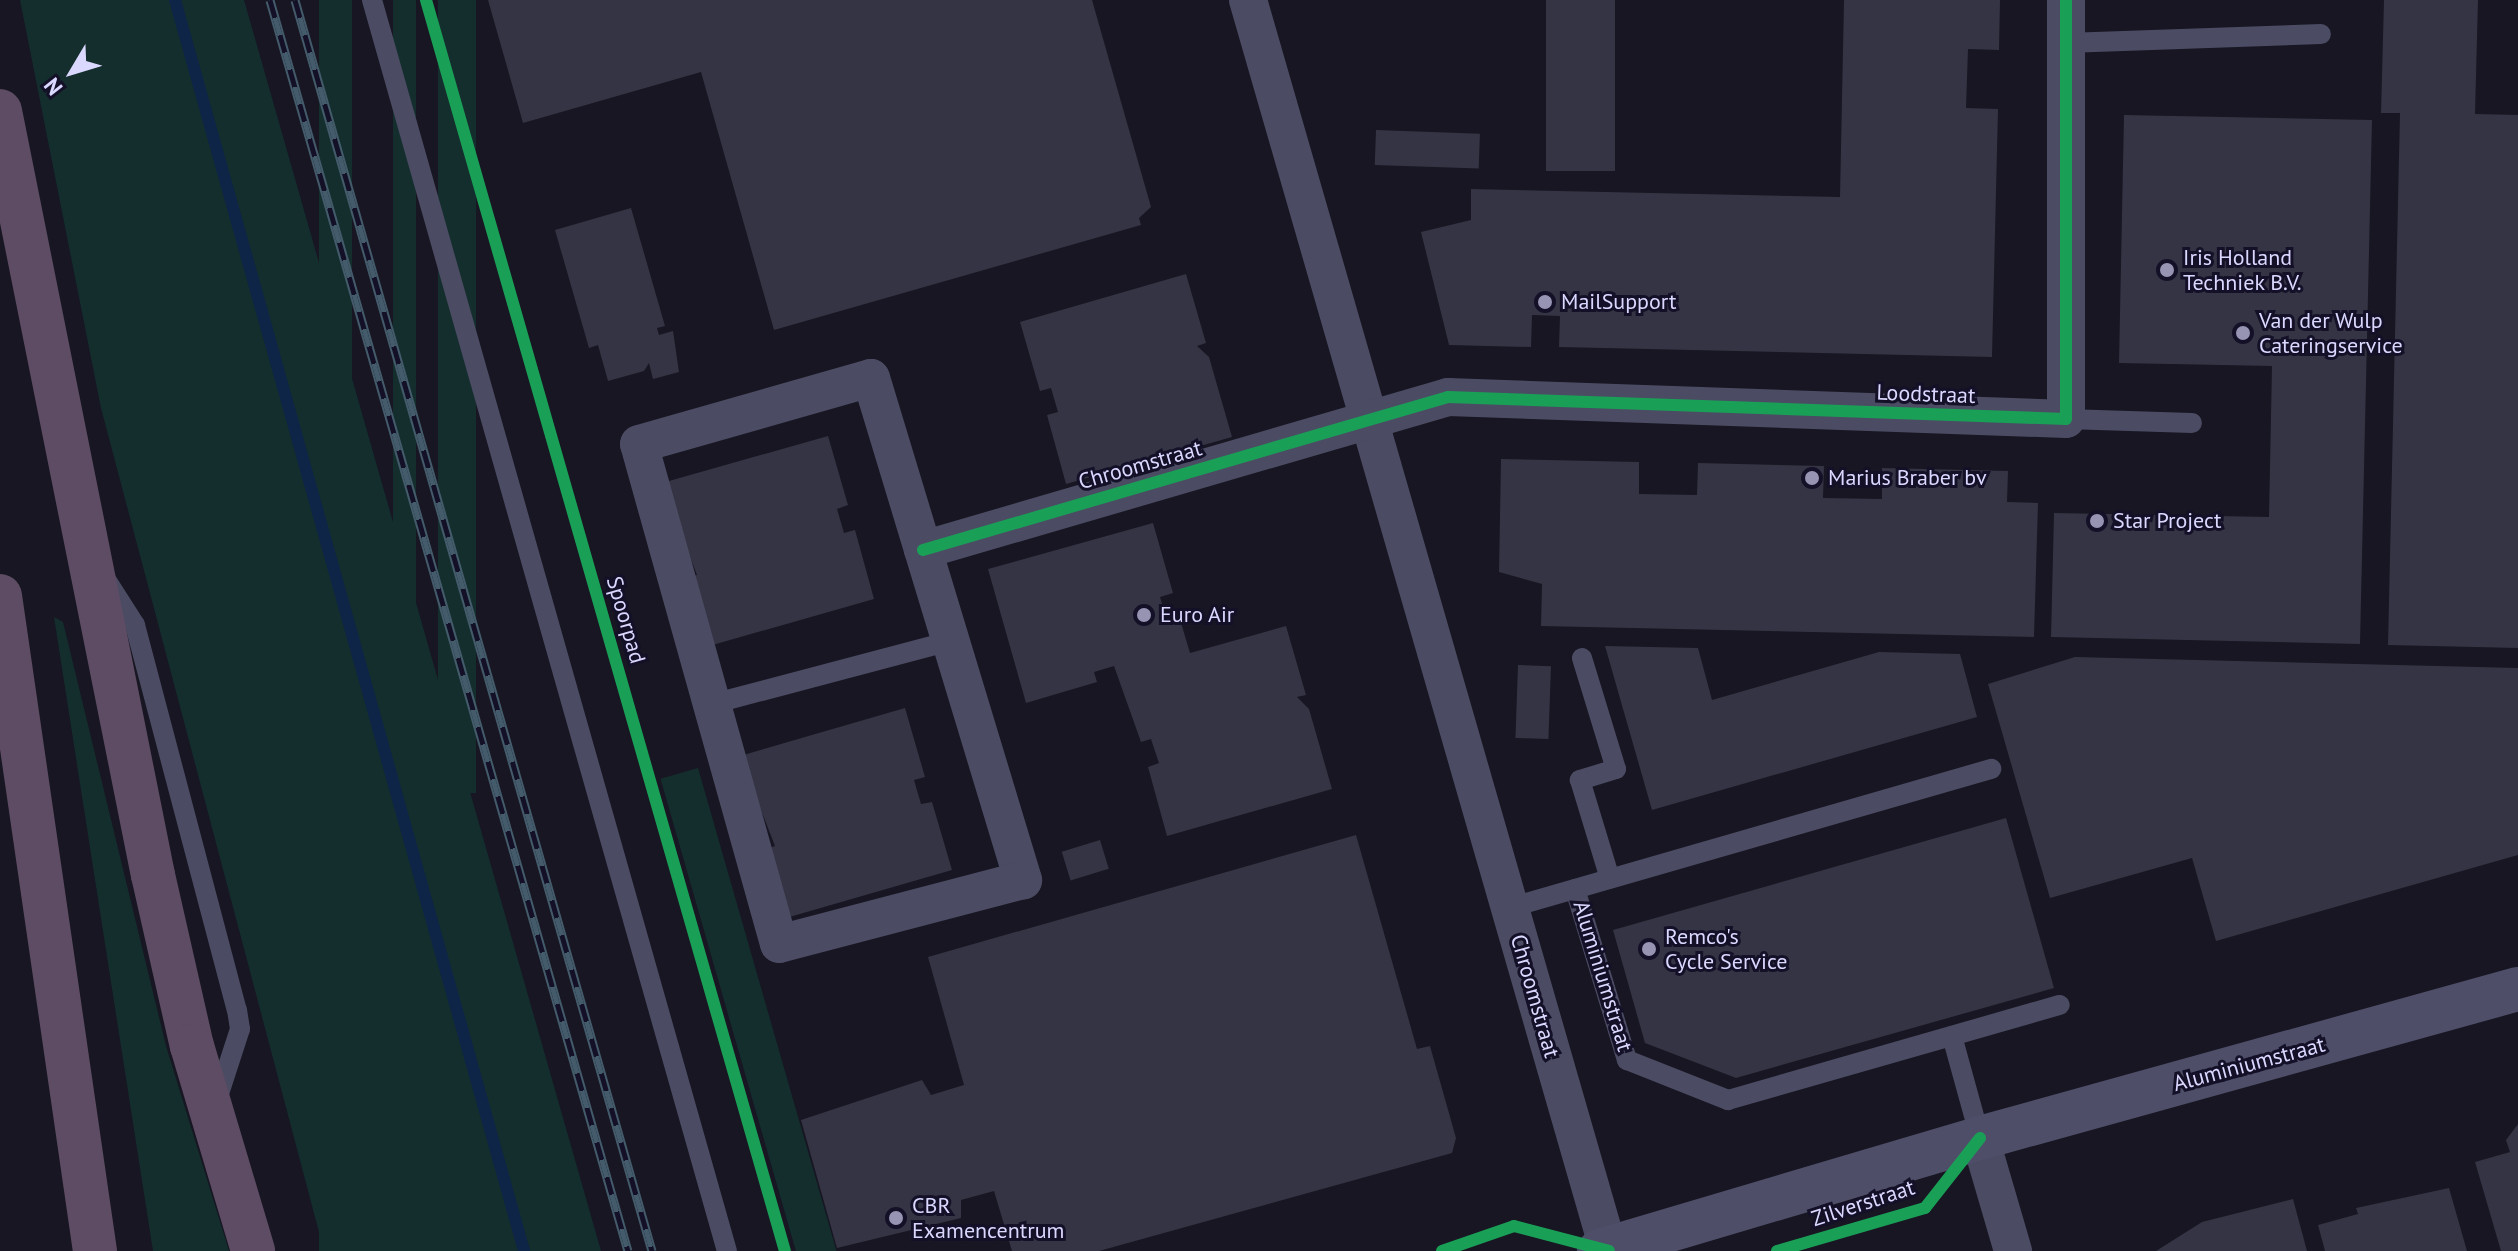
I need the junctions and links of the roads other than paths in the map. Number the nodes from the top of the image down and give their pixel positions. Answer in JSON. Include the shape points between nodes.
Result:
{"nodes":[{"id":1,"x":372,"y":0,"type":"edge"},
{"id":2,"x":1248,"y":0,"type":"edge"},
{"id":3,"x":2066,"y":0,"type":"edge"},
{"id":4,"x":2321,"y":34,"type":"dead end"},
{"id":5,"x":2066,"y":43,"type":"junction"},
{"id":6,"x":0,"y":111,"type":"edge"},
{"id":7,"x":1369,"y":419,"type":"junction"},
{"id":8,"x":2066,"y":419,"type":"junction"},
{"id":9,"x":2192,"y":423,"type":"dead end"},
{"id":10,"x":923,"y":550,"type":"junction"},
{"id":11,"x":0,"y":596,"type":"edge"},
{"id":12,"x":951,"y":641,"type":"junction"},
{"id":13,"x":1582,"y":658,"type":"dead end"},
{"id":14,"x":712,"y":704,"type":"junction"},
{"id":15,"x":1991,"y":769,"type":"dead end"},
{"id":16,"x":1610,"y":879,"type":"junction"},
{"id":17,"x":1575,"y":889,"type":"junction"},
{"id":18,"x":1509,"y":908,"type":"junction"},
{"id":19,"x":2518,"y":989,"type":"edge"},
{"id":20,"x":2060,"y":1005,"type":"dead end"},
{"id":21,"x":1952,"y":1036,"type":"junction"},
{"id":22,"x":1980,"y":1138,"type":"junction"},
{"id":23,"x":1604,"y":1250,"type":"edge"},
{"id":24,"x":95,"y":1251,"type":"edge"},
{"id":25,"x":253,"y":1251,"type":"edge"},
{"id":26,"x":727,"y":1251,"type":"edge"},
{"id":27,"x":2013,"y":1251,"type":"edge"}],
"edges":[{"from":1,"to":26,"type":"lane"},
{"from":2,"to":7,"type":"street","name":"Chroomstraat"},
{"from":3,"to":5,"type":"street"},
{"from":4,"to":5,"type":"lane"},
{"from":5,"to":8,"type":"street"},
{"from":6,"to":25,"type":"highway","via":[[83,544],[211,1116]]},
{"from":7,"to":8,"type":"street","name":"Loodstraat","via":[[1448,397]]},
{"from":7,"to":10,"type":"street","name":"Chroomstraat"},
{"from":7,"to":18,"type":"street","name":"Chroomstraat"},
{"from":8,"to":9,"type":"lane"},
{"from":10,"to":12,"type":"street"},
{"from":10,"to":14,"type":"street","via":[[871,378],[639,444]]},
{"from":11,"to":24,"type":"highway"},
{"from":12,"to":14,"type":"lane"},
{"from":12,"to":14,"type":"street","via":[[1023,880],[779,944]]},
{"from":13,"to":16,"type":"lane","name":"Aluminiumstraat","via":[[1616,769],[1580,780]]},
{"from":15,"to":16,"type":"lane","name":"Aluminiumstraat"},
{"from":16,"to":17,"type":"lane","name":"Aluminiumstraat"},
{"from":17,"to":18,"type":"lane","name":"Aluminiumstraat"},
{"from":17,"to":21,"type":"lane","name":"Aluminiumstraat","via":[[1627,1060],[1728,1100]]},
{"from":18,"to":23,"type":"street","name":"Chroomstraat"},
{"from":19,"to":22,"type":"street","name":"Aluminiumstraat"},
{"from":20,"to":21,"type":"lane","name":"Aluminiumstraat"},
{"from":21,"to":22,"type":"lane"},
{"from":22,"to":23,"type":"street","name":"Aluminiumstraat"},
{"from":22,"to":27,"type":"street"}]}
